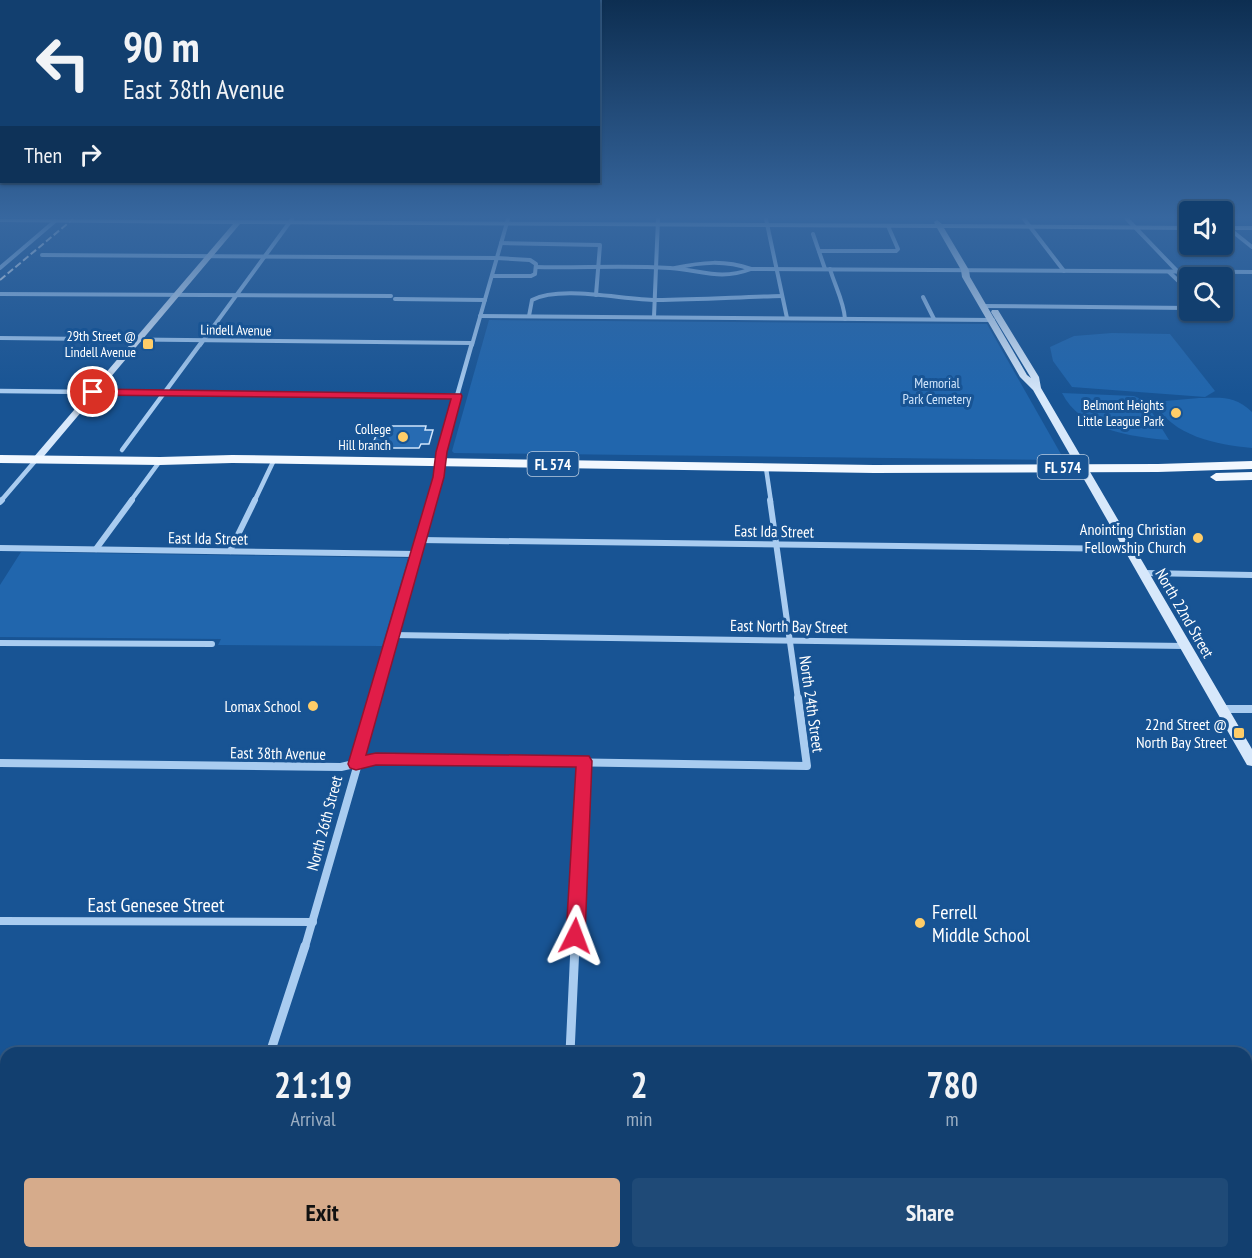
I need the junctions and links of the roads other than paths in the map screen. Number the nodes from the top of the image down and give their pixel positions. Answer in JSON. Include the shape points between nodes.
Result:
{"nodes":[{"id":1,"x":191,"y":278,"type":"edge"},
{"id":2,"x":247,"y":278,"type":"edge"},
{"id":3,"x":492,"y":278,"type":"edge"},
{"id":4,"x":598,"y":278,"type":"edge"},
{"id":5,"x":656,"y":278,"type":"edge"},
{"id":6,"x":778,"y":278,"type":"edge"},
{"id":7,"x":831,"y":278,"type":"edge"},
{"id":8,"x":967,"y":278,"type":"edge"},
{"id":9,"x":0,"y":294,"type":"edge"},
{"id":10,"x":234,"y":295,"type":"junction"},
{"id":11,"x":596,"y":295,"type":"junction"},
{"id":12,"x":175,"y":296,"type":"junction"},
{"id":13,"x":782,"y":296,"type":"junction"},
{"id":14,"x":923,"y":297,"type":"dead end"},
{"id":15,"x":485,"y":300,"type":"junction"},
{"id":16,"x":655,"y":300,"type":"junction"},
{"id":17,"x":987,"y":306,"type":"junction"},
{"id":18,"x":1179,"y":308,"type":"edge"},
{"id":19,"x":480,"y":315,"type":"junction"},
{"id":20,"x":529,"y":316,"type":"junction"},
{"id":21,"x":654,"y":317,"type":"junction"},
{"id":22,"x":788,"y":318,"type":"junction"},
{"id":23,"x":845,"y":319,"type":"junction"},
{"id":24,"x":934,"y":319,"type":"junction"},
{"id":25,"x":990,"y":320,"type":"junction"},
{"id":26,"x":1000,"y":320,"type":"junction"},
{"id":27,"x":0,"y":338,"type":"edge"},
{"id":28,"x":138,"y":339,"type":"junction"},
{"id":29,"x":202,"y":340,"type":"junction"},
{"id":30,"x":472,"y":344,"type":"junction"},
{"id":31,"x":1037,"y":388,"type":"junction"},
{"id":32,"x":0,"y":391,"type":"edge"},
{"id":33,"x":93,"y":392,"type":"junction"},
{"id":34,"x":162,"y":393,"type":"junction"},
{"id":35,"x":457,"y":396,"type":"junction"},
{"id":36,"x":0,"y":449,"type":"edge"},
{"id":37,"x":122,"y":450,"type":"junction"},
{"id":38,"x":40,"y":454,"type":"junction"},
{"id":39,"x":0,"y":459,"type":"edge"},
{"id":40,"x":232,"y":459,"type":"junction"},
{"id":41,"x":274,"y":460,"type":"junction"},
{"id":42,"x":160,"y":461,"type":"junction"},
{"id":43,"x":440,"y":462,"type":"junction"},
{"id":44,"x":1252,"y":465,"type":"edge"},
{"id":45,"x":766,"y":468,"type":"junction"},
{"id":46,"x":1087,"y":473,"type":"junction"},
{"id":47,"x":1252,"y":476,"type":"edge"},
{"id":48,"x":0,"y":502,"type":"edge"},
{"id":49,"x":420,"y":540,"type":"junction"},
{"id":50,"x":777,"y":545,"type":"junction"},
{"id":51,"x":0,"y":548,"type":"edge"},
{"id":52,"x":96,"y":549,"type":"junction"},
{"id":53,"x":1129,"y":549,"type":"junction"},
{"id":54,"x":230,"y":551,"type":"junction"},
{"id":55,"x":416,"y":554,"type":"junction"},
{"id":56,"x":1144,"y":573,"type":"junction"},
{"id":57,"x":1252,"y":575,"type":"edge"},
{"id":58,"x":392,"y":635,"type":"junction"},
{"id":59,"x":790,"y":639,"type":"junction"},
{"id":60,"x":0,"y":643,"type":"edge"},
{"id":61,"x":212,"y":644,"type":"dead end"},
{"id":62,"x":1185,"y":646,"type":"junction"},
{"id":63,"x":1221,"y":709,"type":"junction"},
{"id":64,"x":1252,"y":709,"type":"edge"},
{"id":65,"x":584,"y":761,"type":"junction"},
{"id":66,"x":1252,"y":761,"type":"edge"},
{"id":67,"x":0,"y":763,"type":"edge"},
{"id":68,"x":356,"y":764,"type":"junction"},
{"id":69,"x":807,"y":766,"type":"joint"},
{"id":70,"x":0,"y":921,"type":"edge"},
{"id":71,"x":313,"y":922,"type":"junction"},
{"id":72,"x":272,"y":1047,"type":"edge"},
{"id":73,"x":570,"y":1047,"type":"edge"}],
"edges":[{"from":1,"to":12,"type":"street"},
{"from":2,"to":10,"type":"street"},
{"from":3,"to":15,"type":"street","name":"North 26th Street"},
{"from":4,"to":11,"type":"street"},
{"from":5,"to":16,"type":"street"},
{"from":6,"to":13,"type":"street"},
{"from":7,"to":23,"type":"street","via":[[844,305]]},
{"from":8,"to":17,"type":"street","name":"North 22nd Street"},
{"from":9,"to":12,"type":"street"},
{"from":10,"to":12,"type":"street"},
{"from":10,"to":15,"type":"street"},
{"from":10,"to":29,"type":"street"},
{"from":11,"to":16,"type":"street"},
{"from":11,"to":20,"type":"street","via":[[537,296],[532,300]]},
{"from":12,"to":28,"type":"street"},
{"from":13,"to":16,"type":"street"},
{"from":13,"to":22,"type":"street"},
{"from":14,"to":24,"type":"street"},
{"from":15,"to":19,"type":"street","name":"North 26th Street"},
{"from":16,"to":21,"type":"street"},
{"from":17,"to":18,"type":"street"},
{"from":17,"to":25,"type":"street","name":"North 22nd Street"},
{"from":17,"to":26,"type":"street","name":"North 22nd Street"},
{"from":19,"to":20,"type":"street"},
{"from":19,"to":30,"type":"street","name":"North 26th Street"},
{"from":20,"to":21,"type":"street"},
{"from":21,"to":22,"type":"street"},
{"from":22,"to":23,"type":"street"},
{"from":23,"to":24,"type":"street"},
{"from":24,"to":25,"type":"street"},
{"from":25,"to":26,"type":"street"},
{"from":25,"to":31,"type":"street","name":"North 22nd Street","via":[[1024,377]]},
{"from":26,"to":31,"type":"street","name":"North 22nd Street","via":[[1035,377]]},
{"from":27,"to":28,"type":"street","name":"Lindell Avenue"},
{"from":28,"to":29,"type":"street","name":"Lindell Avenue"},
{"from":28,"to":33,"type":"street"},
{"from":29,"to":30,"type":"street","name":"Lindell Avenue"},
{"from":29,"to":34,"type":"street"},
{"from":30,"to":35,"type":"street","name":"North 26th Street"},
{"from":31,"to":46,"type":"street","name":"North 22nd Street"},
{"from":32,"to":33,"type":"street"},
{"from":33,"to":34,"type":"street"},
{"from":33,"to":38,"type":"street"},
{"from":34,"to":35,"type":"street"},
{"from":34,"to":37,"type":"street"},
{"from":35,"to":43,"type":"street","name":"North 26th Street"},
{"from":36,"to":38,"type":"main road","number":"FL 574"},
{"from":37,"to":38,"type":"main road","number":"FL 574"},
{"from":37,"to":40,"type":"main road","number":"FL 574"},
{"from":38,"to":39,"type":"main road","number":"FL 574"},
{"from":38,"to":42,"type":"main road","number":"FL 574"},
{"from":38,"to":48,"type":"street"},
{"from":40,"to":41,"type":"main road","number":"FL 574"},
{"from":40,"to":42,"type":"main road","number":"FL 574"},
{"from":41,"to":43,"type":"main road","number":"FL 574"},
{"from":41,"to":54,"type":"street"},
{"from":42,"to":52,"type":"street"},
{"from":43,"to":45,"type":"main road","number":"FL 574"},
{"from":43,"to":49,"type":"street","name":"North 26th Street"},
{"from":44,"to":46,"type":"main road","number":"FL 574"},
{"from":45,"to":46,"type":"main road","number":"FL 574","via":[[989,476]]},
{"from":45,"to":50,"type":"street","name":"North 24th Street"},
{"from":46,"to":47,"type":"main road","number":"FL 574"},
{"from":46,"to":53,"type":"street","name":"North 22nd Street"},
{"from":49,"to":50,"type":"street","name":"East Ida Street"},
{"from":49,"to":55,"type":"street","name":"North 26th Street"},
{"from":50,"to":53,"type":"street","name":"East Ida Street"},
{"from":50,"to":59,"type":"street","name":"North 24th Street"},
{"from":51,"to":52,"type":"street","name":"East Ida Street"},
{"from":52,"to":54,"type":"street","name":"East Ida Street"},
{"from":53,"to":56,"type":"street","name":"North 22nd Street"},
{"from":54,"to":55,"type":"street","name":"East Ida Street"},
{"from":55,"to":58,"type":"street","name":"North 26th Street"},
{"from":56,"to":57,"type":"street"},
{"from":56,"to":62,"type":"street","name":"North 22nd Street"},
{"from":58,"to":59,"type":"street","name":"East North Bay Street"},
{"from":58,"to":68,"type":"street","name":"North 26th Street"},
{"from":59,"to":62,"type":"street","name":"East North Bay Street"},
{"from":59,"to":69,"type":"street","name":"North 24th Street"},
{"from":60,"to":61,"type":"street"},
{"from":62,"to":63,"type":"street","name":"North 22nd Street"},
{"from":63,"to":64,"type":"street"},
{"from":63,"to":66,"type":"street","name":"North 22nd Street"},
{"from":65,"to":68,"type":"street","name":"East 38th Avenue","via":[[376,759]]},
{"from":65,"to":69,"type":"street","name":"East 38th Avenue"},
{"from":65,"to":73,"type":"street"},
{"from":67,"to":68,"type":"street","name":"East 38th Avenue","via":[[341,767]]},
{"from":68,"to":71,"type":"street","name":"North 26th Street"},
{"from":70,"to":71,"type":"street","name":"East Genesee Street"},
{"from":71,"to":72,"type":"street","name":"North 26th Street"}]}
